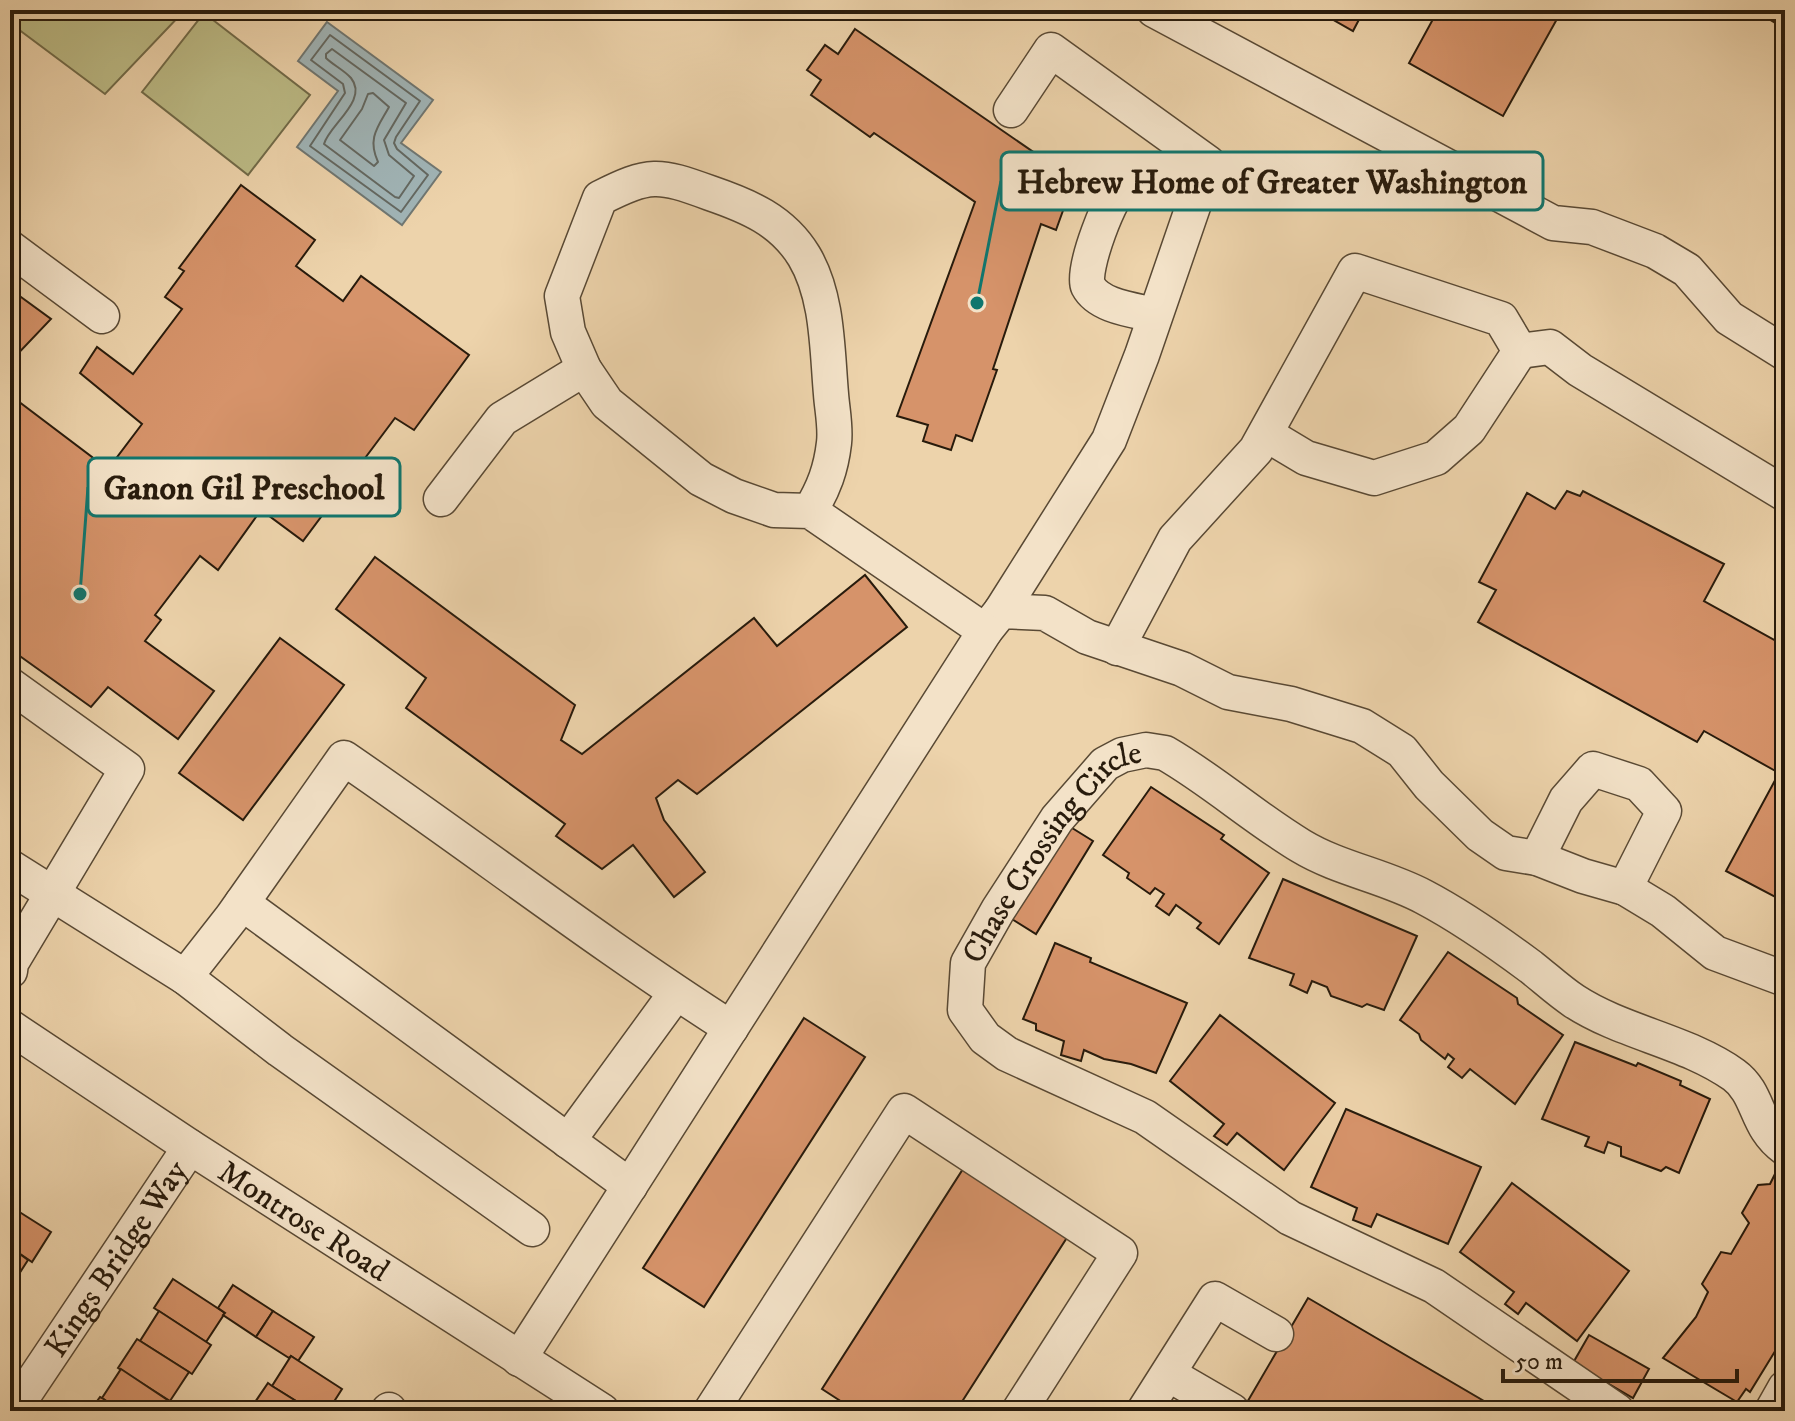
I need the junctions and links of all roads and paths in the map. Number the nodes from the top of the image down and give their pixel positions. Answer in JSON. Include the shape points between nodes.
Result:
{"nodes":[{"id":1,"x":1154,"y":10,"type":"edge"},
{"id":2,"x":1204,"y":23,"type":"edge"},
{"id":3,"x":1011,"y":110,"type":"dead end"},
{"id":4,"x":1196,"y":197,"type":"junction"},
{"id":5,"x":10,"y":248,"type":"edge"},
{"id":6,"x":1155,"y":315,"type":"junction"},
{"id":7,"x":102,"y":316,"type":"dead end"},
{"id":8,"x":1520,"y":351,"type":"junction"},
{"id":9,"x":1785,"y":353,"type":"edge"},
{"id":10,"x":584,"y":369,"type":"junction"},
{"id":11,"x":1266,"y":434,"type":"junction"},
{"id":12,"x":1785,"y":494,"type":"edge"},
{"id":13,"x":441,"y":499,"type":"dead end"},
{"id":14,"x":810,"y":511,"type":"junction"},
{"id":15,"x":993,"y":621,"type":"junction"},
{"id":16,"x":1117,"y":648,"type":"junction"},
{"id":17,"x":10,"y":685,"type":"edge"},
{"id":18,"x":1537,"y":858,"type":"junction"},
{"id":19,"x":12,"y":874,"type":"edge"},
{"id":20,"x":1625,"y":888,"type":"junction"},
{"id":21,"x":52,"y":895,"type":"junction"},
{"id":22,"x":242,"y":903,"type":"junction"},
{"id":23,"x":10,"y":971,"type":"edge"},
{"id":24,"x":185,"y":977,"type":"junction"},
{"id":25,"x":1785,"y":979,"type":"edge"},
{"id":26,"x":676,"y":993,"type":"junction"},
{"id":27,"x":10,"y":1027,"type":"edge"},
{"id":28,"x":731,"y":1028,"type":"junction"},
{"id":29,"x":568,"y":1141,"type":"junction"},
{"id":30,"x":190,"y":1147,"type":"junction"},
{"id":31,"x":1785,"y":1148,"type":"edge"},
{"id":32,"x":630,"y":1186,"type":"junction"},
{"id":33,"x":532,"y":1229,"type":"dead end"},
{"id":34,"x":1229,"y":1307,"type":"junction"},
{"id":35,"x":1276,"y":1334,"type":"dead end"},
{"id":36,"x":519,"y":1359,"type":"junction"},
{"id":37,"x":1182,"y":1382,"type":"junction"},
{"id":38,"x":1785,"y":1388,"type":"edge"},
{"id":39,"x":13,"y":1411,"type":"edge"},
{"id":40,"x":602,"y":1411,"type":"edge"},
{"id":41,"x":711,"y":1411,"type":"edge"},
{"id":42,"x":1019,"y":1411,"type":"edge"},
{"id":43,"x":1144,"y":1411,"type":"edge"},
{"id":44,"x":1164,"y":1411,"type":"edge"},
{"id":45,"x":1232,"y":1411,"type":"edge"},
{"id":46,"x":1617,"y":1411,"type":"edge"},
{"id":47,"x":1772,"y":1411,"type":"edge"}],
"edges":[{"from":1,"to":2,"type":"street"},
{"from":2,"to":9,"type":"street","via":[[1553,223],[1592,227],[1655,251],[1687,270],[1729,318]]},
{"from":3,"to":4,"type":"street","via":[[1051,50],[1208,163]]},
{"from":4,"to":6,"type":"street"},
{"from":4,"to":6,"type":"street","via":[[1149,178],[1126,182],[1113,195],[1091,258],[1089,286],[1105,302]]},
{"from":5,"to":7,"type":"street"},
{"from":6,"to":15,"type":"street","via":[[1109,440]]},
{"from":8,"to":11,"type":"street","via":[[1469,429],[1436,458],[1374,478],[1306,458]]},
{"from":8,"to":11,"type":"street","via":[[1501,319],[1355,271]]},
{"from":8,"to":12,"type":"street","via":[[1550,347]]},
{"from":10,"to":13,"type":"street","via":[[502,419]]},
{"from":10,"to":14,"type":"street","via":[[607,403],[701,479],[774,510]]},
{"from":10,"to":14,"type":"street","via":[[568,332],[562,296],[600,198],[633,182],[667,178],[772,220],[804,257],[825,322],[835,440],[826,485]]},
{"from":11,"to":16,"type":"street","via":[[1175,539]]},
{"from":14,"to":15,"type":"street"},
{"from":15,"to":16,"type":"street","via":[[1045,613]]},
{"from":15,"to":28,"type":"street"},
{"from":16,"to":18,"type":"street","via":[[1182,669],[1228,692],[1362,726],[1402,751],[1480,835],[1506,853]]},
{"from":17,"to":21,"type":"street","via":[[127,769]]},
{"from":18,"to":20,"type":"street"},
{"from":18,"to":20,"type":"street","via":[[1566,800],[1593,769],[1639,784],[1664,811]]},
{"from":19,"to":21,"type":"street"},
{"from":20,"to":25,"type":"street","via":[[1715,953]]},
{"from":21,"to":23,"type":"street"},
{"from":21,"to":24,"type":"street"},
{"from":22,"to":24,"type":"street"},
{"from":22,"to":26,"type":"street","via":[[344,758]]},
{"from":22,"to":29,"type":"street"},
{"from":24,"to":33,"type":"street"},
{"from":26,"to":28,"type":"street"},
{"from":26,"to":29,"type":"street"},
{"from":27,"to":30,"type":"street","name":"Montrose Road"},
{"from":28,"to":32,"type":"street"},
{"from":29,"to":32,"type":"street"},
{"from":30,"to":36,"type":"street","name":"Montrose Road"},
{"from":30,"to":39,"type":"street","name":"Kings Bridge Way"},
{"from":31,"to":46,"type":"street","name":"Chase Crossing Circle","via":[[1760,1121],[1750,1093],[1712,1061],[1574,1001],[1455,914],[1304,848],[1165,753],[1146,750],[1105,764],[1032,856],[968,963],[965,1010],[985,1038],[1007,1054],[1145,1117],[1290,1218],[1434,1286]]},
{"from":32,"to":36,"type":"street"},
{"from":34,"to":35,"type":"street"},
{"from":34,"to":37,"type":"street"},
{"from":34,"to":43,"type":"street","via":[[1215,1299]]},
{"from":36,"to":40,"type":"street","name":"Montrose Road"},
{"from":37,"to":44,"type":"street"},
{"from":37,"to":45,"type":"street"},
{"from":38,"to":47,"type":"street"},
{"from":41,"to":42,"type":"street","via":[[904,1111],[1120,1253]]}]}
